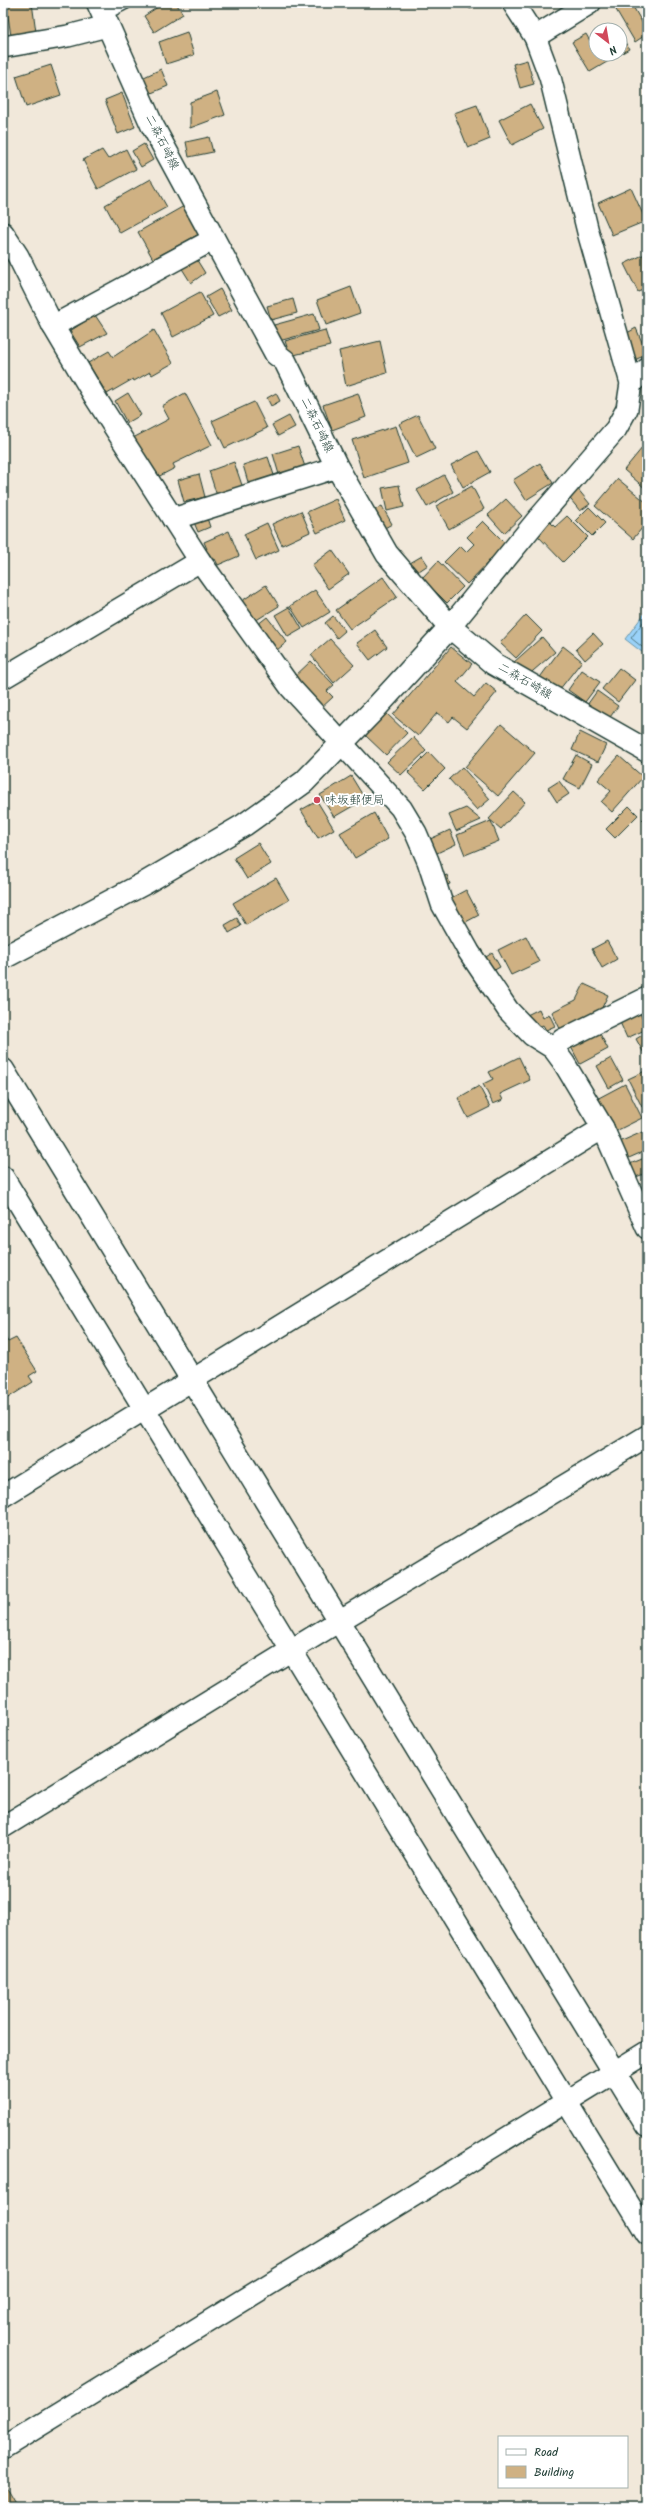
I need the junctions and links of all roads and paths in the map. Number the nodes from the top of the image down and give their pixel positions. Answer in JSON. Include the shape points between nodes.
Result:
{"nodes":[{"id":1,"x":126,"y":3,"type":"edge"},
{"id":2,"x":513,"y":3,"type":"edge"},
{"id":3,"x":590,"y":3,"type":"edge"},
{"id":4,"x":103,"y":14,"type":"edge"},
{"id":5,"x":535,"y":36,"type":"junction"},
{"id":6,"x":3,"y":47,"type":"edge"},
{"id":7,"x":3,"y":233,"type":"edge"},
{"id":8,"x":214,"y":240,"type":"junction"},
{"id":9,"x":53,"y":326,"type":"junction"},
{"id":10,"x":647,"y":369,"type":"edge"},
{"id":11,"x":631,"y":383,"type":"junction"},
{"id":12,"x":337,"y":467,"type":"junction"},
{"id":13,"x":173,"y":519,"type":"junction"},
{"id":14,"x":200,"y":561,"type":"junction"},
{"id":15,"x":450,"y":627,"type":"junction"},
{"id":16,"x":3,"y":678,"type":"edge"},
{"id":17,"x":342,"y":744,"type":"junction"},
{"id":18,"x":647,"y":751,"type":"edge"},
{"id":19,"x":3,"y":958,"type":"edge"},
{"id":20,"x":647,"y":998,"type":"edge"},
{"id":21,"x":553,"y":1048,"type":"junction"},
{"id":22,"x":3,"y":1070,"type":"edge"},
{"id":23,"x":604,"y":1128,"type":"junction"},
{"id":24,"x":3,"y":1177,"type":"edge"},
{"id":25,"x":647,"y":1228,"type":"edge"},
{"id":26,"x":192,"y":1380,"type":"junction"},
{"id":27,"x":144,"y":1411,"type":"junction"},
{"id":28,"x":647,"y":1436,"type":"edge"},
{"id":29,"x":3,"y":1496,"type":"edge"},
{"id":30,"x":339,"y":1621,"type":"junction"},
{"id":31,"x":292,"y":1650,"type":"junction"},
{"id":32,"x":3,"y":1827,"type":"edge"},
{"id":33,"x":647,"y":2052,"type":"edge"},
{"id":34,"x":614,"y":2073,"type":"junction"},
{"id":35,"x":567,"y":2103,"type":"junction"},
{"id":36,"x":647,"y":2126,"type":"edge"},
{"id":37,"x":647,"y":2234,"type":"edge"},
{"id":38,"x":3,"y":2448,"type":"edge"}],
"edges":[{"from":1,"to":4,"type":"lane"},
{"from":2,"to":5,"type":"street"},
{"from":3,"to":5,"type":"street"},
{"from":4,"to":6,"type":"street","via":[[68,36]]},
{"from":4,"to":8,"type":"street","name":"二森石崎線","via":[[152,125]]},
{"from":5,"to":11,"type":"street","via":[[552,82],[584,218]]},
{"from":7,"to":9,"type":"street","via":[[18,256]]},
{"from":8,"to":9,"type":"street"},
{"from":8,"to":12,"type":"street","name":"二森石崎線","via":[[276,354],[285,361]]},
{"from":9,"to":13,"type":"street"},
{"from":10,"to":11,"type":"street"},
{"from":11,"to":15,"type":"street","via":[[627,409],[616,429]]},
{"from":12,"to":13,"type":"street"},
{"from":12,"to":15,"type":"street","name":"二森石崎線","via":[[387,554]]},
{"from":13,"to":14,"type":"street"},
{"from":14,"to":16,"type":"street"},
{"from":14,"to":17,"type":"street","via":[[291,688]]},
{"from":15,"to":17,"type":"street"},
{"from":15,"to":18,"type":"street","name":"二森石崎線","via":[[494,664]]},
{"from":17,"to":19,"type":"street","via":[[304,782],[244,825],[145,882]]},
{"from":17,"to":21,"type":"street","via":[[401,808],[416,833],[428,861],[442,904],[500,999],[532,1035]]},
{"from":20,"to":21,"type":"street","via":[[562,1040]]},
{"from":21,"to":23,"type":"street"},
{"from":22,"to":26,"type":"street"},
{"from":23,"to":25,"type":"street"},
{"from":23,"to":26,"type":"street"},
{"from":24,"to":27,"type":"street"},
{"from":26,"to":27,"type":"street"},
{"from":26,"to":30,"type":"street"},
{"from":27,"to":29,"type":"street"},
{"from":27,"to":31,"type":"street"},
{"from":28,"to":30,"type":"street"},
{"from":30,"to":31,"type":"street"},
{"from":30,"to":34,"type":"street"},
{"from":31,"to":32,"type":"street"},
{"from":31,"to":35,"type":"street"},
{"from":33,"to":34,"type":"street"},
{"from":34,"to":35,"type":"street"},
{"from":34,"to":36,"type":"street"},
{"from":35,"to":37,"type":"street"},
{"from":35,"to":38,"type":"street"}]}
